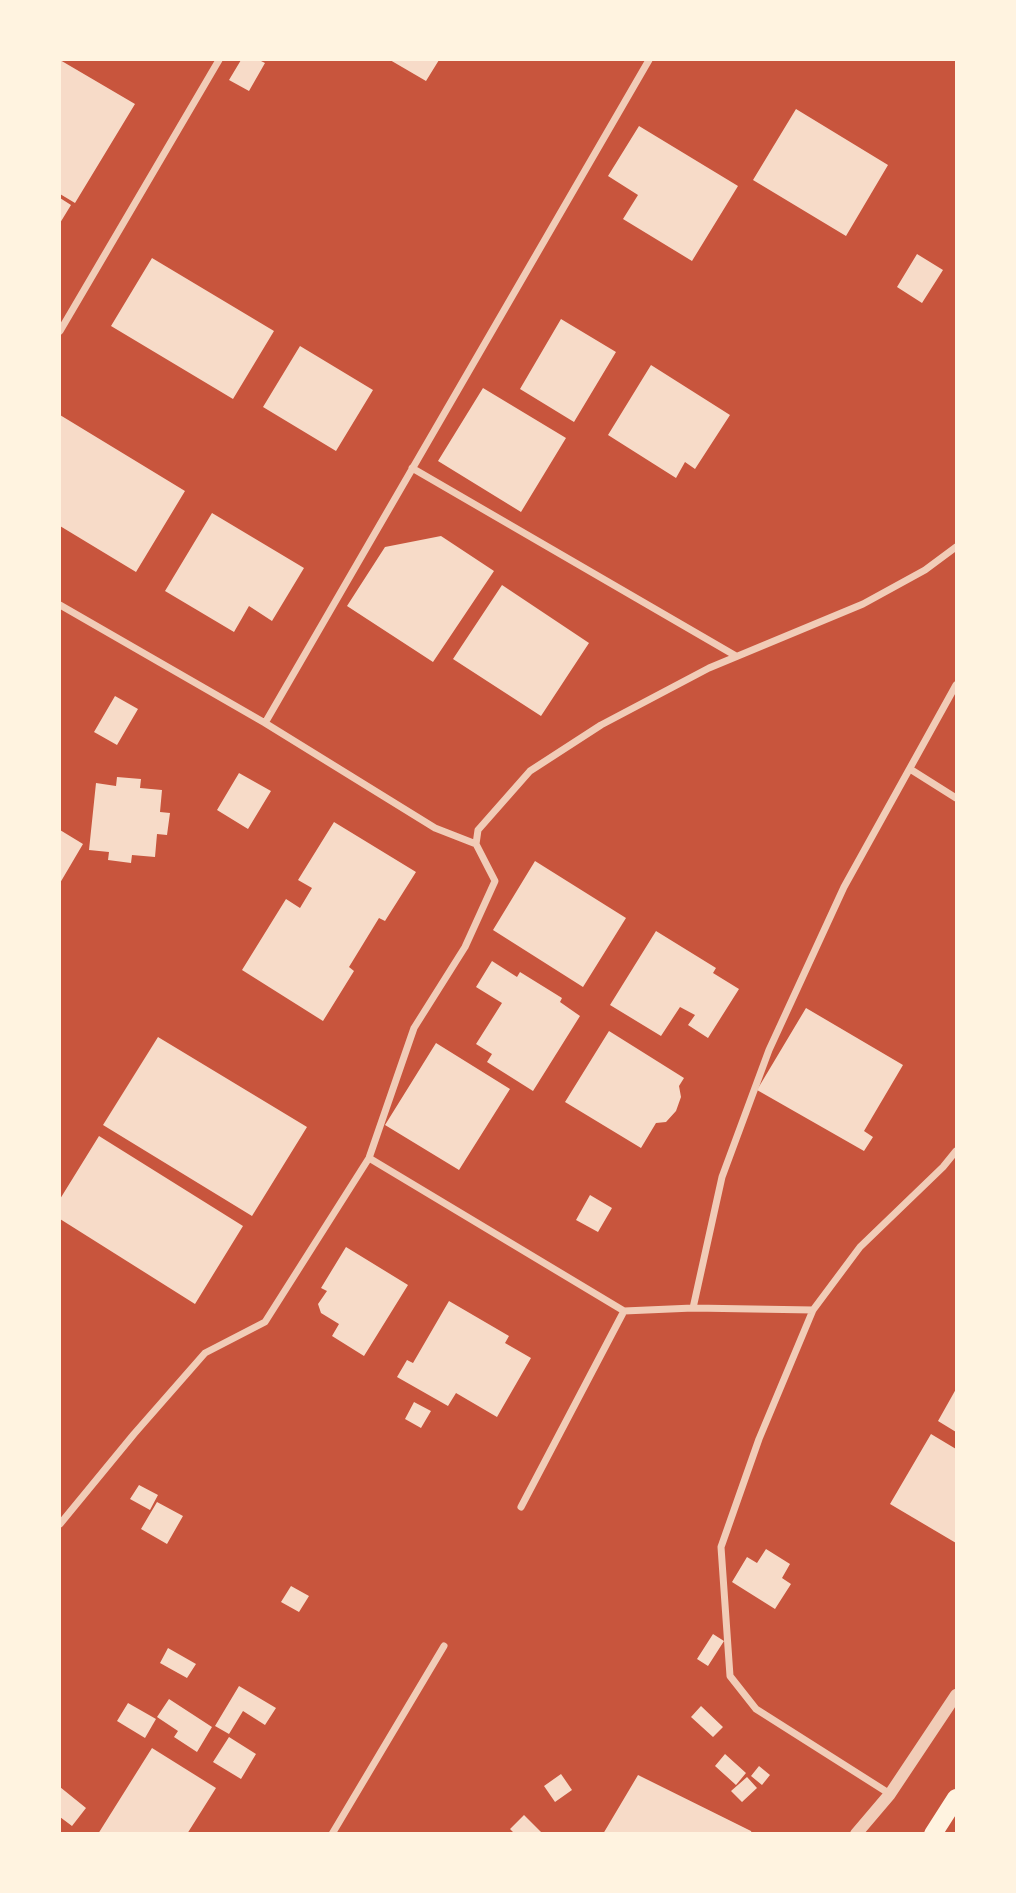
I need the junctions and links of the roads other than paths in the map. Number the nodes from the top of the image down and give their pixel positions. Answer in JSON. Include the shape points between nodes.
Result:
{"nodes":[{"id":1,"x":219,"y":60,"type":"edge"},
{"id":2,"x":649,"y":60,"type":"edge"},
{"id":3,"x":60,"y":331,"type":"edge"},
{"id":4,"x":412,"y":468,"type":"junction"},
{"id":5,"x":957,"y":547,"type":"edge"},
{"id":6,"x":60,"y":605,"type":"edge"},
{"id":7,"x":736,"y":656,"type":"junction"},
{"id":8,"x":957,"y":685,"type":"edge"},
{"id":9,"x":265,"y":723,"type":"junction"},
{"id":10,"x":910,"y":769,"type":"junction"},
{"id":11,"x":957,"y":798,"type":"edge"},
{"id":12,"x":476,"y":844,"type":"junction"},
{"id":13,"x":957,"y":1151,"type":"edge"},
{"id":14,"x":369,"y":1158,"type":"junction"},
{"id":15,"x":693,"y":1308,"type":"junction"},
{"id":16,"x":813,"y":1310,"type":"junction"},
{"id":17,"x":624,"y":1311,"type":"junction"},
{"id":18,"x":521,"y":1507,"type":"dead end"},
{"id":19,"x":60,"y":1524,"type":"edge"},
{"id":20,"x":444,"y":1646,"type":"dead end"},
{"id":21,"x":957,"y":1695,"type":"edge"},
{"id":22,"x":890,"y":1794,"type":"junction"},
{"id":23,"x":957,"y":1798,"type":"edge"},
{"id":24,"x":332,"y":1833,"type":"edge"},
{"id":25,"x":856,"y":1833,"type":"edge"},
{"id":26,"x":933,"y":1833,"type":"edge"}],
"edges":[{"from":1,"to":3,"type":"street"},
{"from":2,"to":4,"type":"street"},
{"from":4,"to":7,"type":"street"},
{"from":4,"to":9,"type":"street"},
{"from":5,"to":7,"type":"street","via":[[863,604]]},
{"from":6,"to":9,"type":"street"},
{"from":7,"to":12,"type":"street","via":[[601,725],[530,771],[478,830]]},
{"from":8,"to":10,"type":"street"},
{"from":9,"to":12,"type":"street","via":[[435,828]]},
{"from":10,"to":11,"type":"street"},
{"from":10,"to":15,"type":"street","via":[[844,887],[769,1050],[722,1177]]},
{"from":12,"to":14,"type":"street","via":[[495,880],[465,947],[414,1028]]},
{"from":13,"to":16,"type":"street","via":[[860,1247]]},
{"from":14,"to":17,"type":"street"},
{"from":14,"to":19,"type":"street","via":[[265,1322],[205,1353]]},
{"from":15,"to":16,"type":"street"},
{"from":15,"to":17,"type":"street"},
{"from":16,"to":22,"type":"street","via":[[759,1439],[721,1547],[730,1676],[756,1709]]},
{"from":17,"to":18,"type":"street"},
{"from":20,"to":24,"type":"street"},
{"from":21,"to":22,"type":"street"},
{"from":22,"to":25,"type":"street"},
{"from":23,"to":26,"type":"main road"}]}
